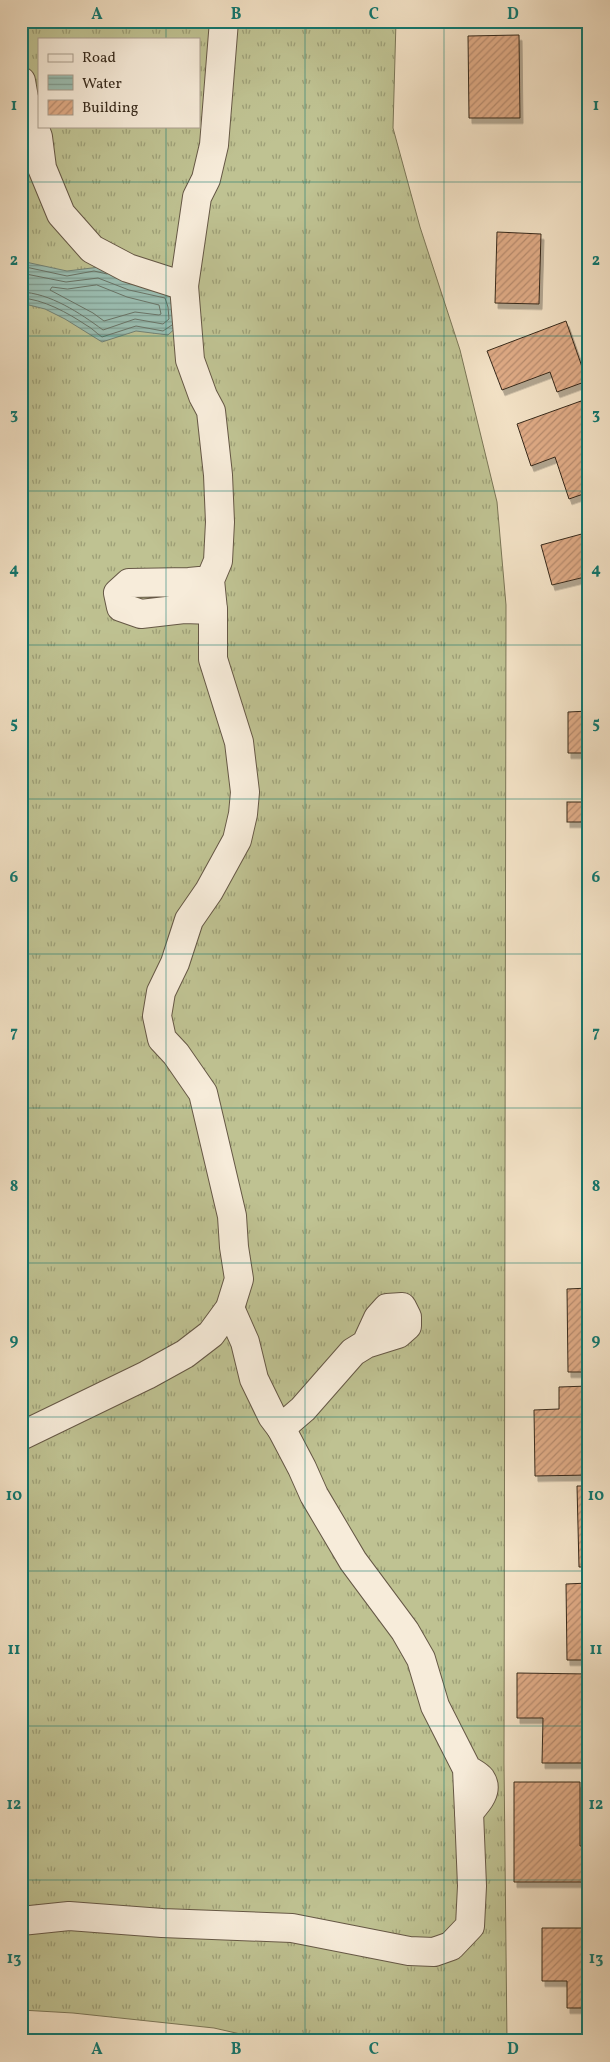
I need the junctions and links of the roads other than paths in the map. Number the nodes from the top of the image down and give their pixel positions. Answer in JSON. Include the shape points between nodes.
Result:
{"nodes":[{"id":1,"x":224,"y":21,"type":"edge"},
{"id":2,"x":21,"y":81,"type":"edge"},
{"id":3,"x":184,"y":286,"type":"junction"},
{"id":4,"x":210,"y":580,"type":"junction"},
{"id":5,"x":213,"y":610,"type":"junction"},
{"id":6,"x":230,"y":1308,"type":"junction"},
{"id":7,"x":366,"y":1344,"type":"dead end"},
{"id":8,"x":281,"y":1428,"type":"junction"},
{"id":9,"x":21,"y":1436,"type":"edge"},
{"id":10,"x":21,"y":1921,"type":"edge"}],
"edges":[{"from":1,"to":3,"type":"lane","via":[[214,145],[206,179],[197,197]]},
{"from":2,"to":3,"type":"lane","via":[[38,137],[42,168],[61,214],[92,249],[128,268]]},
{"from":3,"to":4,"type":"lane","via":[[190,360],[211,410],[218,476],[218,561]]},
{"from":4,"to":5,"type":"lane"},
{"from":4,"to":5,"type":"lane","via":[[130,583],[118,593],[121,607],[141,614],[184,609]]},
{"from":5,"to":6,"type":"lane","via":[[213,659],[239,742],[245,792],[243,814],[237,840],[209,891],[188,920],[175,963],[161,992],[157,1016],[162,1039],[203,1093],[232,1216],[239,1280]]},
{"from":6,"to":8,"type":"lane","via":[[245,1342],[254,1379]]},
{"from":6,"to":9,"type":"lane","via":[[211,1334],[185,1354]]},
{"from":7,"to":8,"type":"lane","via":[[354,1352],[303,1409]]},
{"from":8,"to":10,"type":"lane","via":[[314,1495],[421,1659],[435,1706],[467,1769],[472,1886],[470,1926],[451,1946],[434,1952],[409,1951],[292,1928],[69,1916]]}]}
